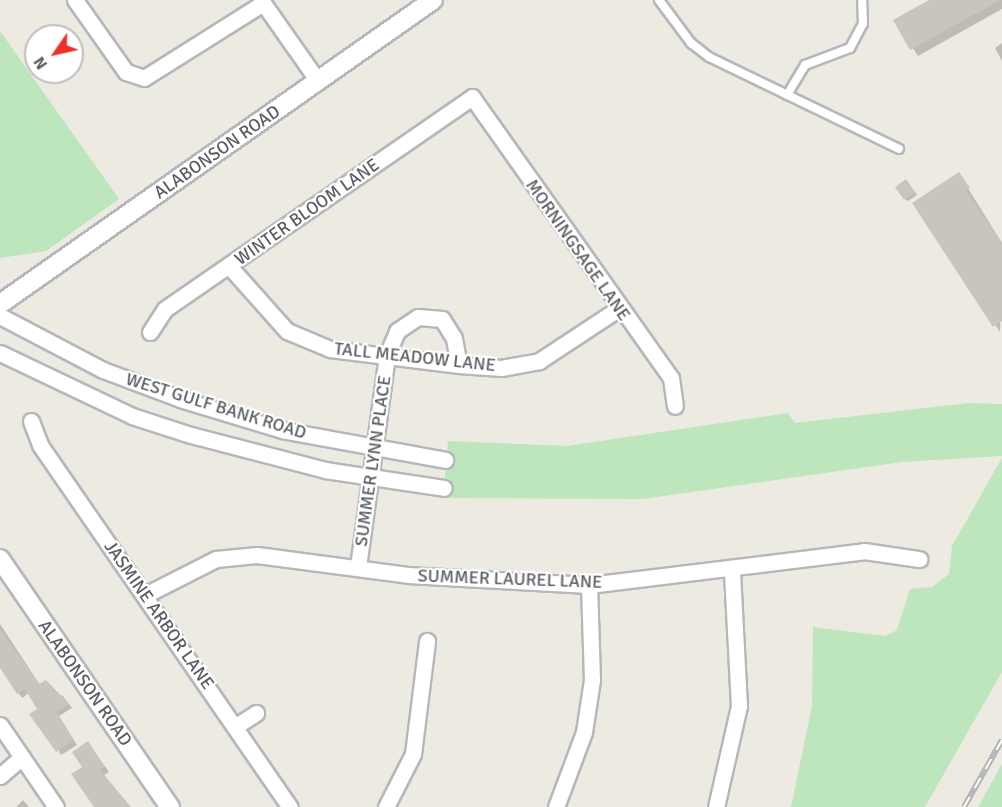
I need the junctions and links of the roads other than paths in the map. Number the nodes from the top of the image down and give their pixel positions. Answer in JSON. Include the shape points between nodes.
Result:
{"nodes":[{"id":1,"x":75,"y":0,"type":"edge"},
{"id":2,"x":433,"y":0,"type":"edge"},
{"id":3,"x":659,"y":0,"type":"edge"},
{"id":4,"x":862,"y":0,"type":"edge"},
{"id":5,"x":262,"y":1,"type":"edge"},
{"id":6,"x":318,"y":81,"type":"junction"},
{"id":7,"x":787,"y":94,"type":"junction"},
{"id":8,"x":472,"y":97,"type":"joint"},
{"id":9,"x":899,"y":149,"type":"dead end"},
{"id":10,"x":229,"y":266,"type":"junction"},
{"id":11,"x":0,"y":304,"type":"edge"},
{"id":12,"x":618,"y":309,"type":"junction"},
{"id":13,"x":0,"y":316,"type":"edge"},
{"id":14,"x":150,"y":332,"type":"dead end"},
{"id":15,"x":0,"y":353,"type":"edge"},
{"id":16,"x":387,"y":355,"type":"junction"},
{"id":17,"x":459,"y":364,"type":"junction"},
{"id":18,"x":675,"y":406,"type":"dead end"},
{"id":19,"x":31,"y":421,"type":"dead end"},
{"id":20,"x":372,"y":450,"type":"junction"},
{"id":21,"x":445,"y":460,"type":"dead end"},
{"id":22,"x":371,"y":479,"type":"junction"},
{"id":23,"x":444,"y":488,"type":"dead end"},
{"id":24,"x":919,"y":559,"type":"dead end"},
{"id":25,"x":0,"y":560,"type":"edge"},
{"id":26,"x":358,"y":567,"type":"junction"},
{"id":27,"x":732,"y":571,"type":"junction"},
{"id":28,"x":589,"y":585,"type":"junction"},
{"id":29,"x":145,"y":595,"type":"junction"},
{"id":30,"x":427,"y":641,"type":"dead end"},
{"id":31,"x":256,"y":713,"type":"dead end"},
{"id":32,"x":0,"y":725,"type":"edge"},
{"id":33,"x":236,"y":726,"type":"junction"},
{"id":34,"x":22,"y":758,"type":"junction"},
{"id":35,"x":0,"y":776,"type":"edge"},
{"id":36,"x":56,"y":807,"type":"edge"},
{"id":37,"x":170,"y":807,"type":"edge"},
{"id":38,"x":290,"y":807,"type":"edge"},
{"id":39,"x":386,"y":807,"type":"edge"},
{"id":40,"x":556,"y":807,"type":"edge"},
{"id":41,"x":716,"y":807,"type":"edge"}],
"edges":[{"from":1,"to":5,"type":"street","via":[[126,72],[144,78]]},
{"from":2,"to":6,"type":"street","name":"ALABONSON ROAD"},
{"from":3,"to":7,"type":"lane","via":[[691,43],[709,57]]},
{"from":4,"to":7,"type":"lane","via":[[863,24],[850,48],[805,65]]},
{"from":5,"to":6,"type":"street"},
{"from":6,"to":11,"type":"street","name":"ALABONSON ROAD"},
{"from":7,"to":9,"type":"lane"},
{"from":8,"to":10,"type":"street","name":"WINTER BLOOM LANE"},
{"from":8,"to":12,"type":"street","name":"MORNINGSAGE LANE"},
{"from":10,"to":14,"type":"street","name":"WINTER BLOOM LANE","via":[[165,309]]},
{"from":10,"to":16,"type":"street","name":"TALL MEADOW LANE","via":[[286,331],[330,349]]},
{"from":12,"to":17,"type":"street","name":"TALL MEADOW LANE","via":[[539,361],[501,368]]},
{"from":12,"to":18,"type":"street","name":"MORNINGSAGE LANE","via":[[671,378]]},
{"from":13,"to":20,"type":"street","name":"WEST GULF BANK ROAD","via":[[103,370],[180,399]]},
{"from":15,"to":22,"type":"street","name":"WEST GULF BANK ROAD","via":[[132,416],[258,455]]},
{"from":16,"to":17,"type":"street","name":"TALL MEADOW LANE"},
{"from":16,"to":17,"type":"street","name":"SUMMER LYNN PLACE","via":[[397,331],[418,318],[441,319],[454,338]]},
{"from":16,"to":20,"type":"street","name":"SUMMER LYNN PLACE"},
{"from":19,"to":29,"type":"street","name":"JASMINE ARBOR LANE","via":[[40,445]]},
{"from":20,"to":21,"type":"street","name":"WEST GULF BANK ROAD"},
{"from":20,"to":22,"type":"street","name":"SUMMER LYNN PLACE"},
{"from":22,"to":23,"type":"street","name":"WEST GULF BANK ROAD"},
{"from":22,"to":26,"type":"street","name":"SUMMER LYNN PLACE"},
{"from":24,"to":27,"type":"street","name":"SUMMER LAUREL LANE","via":[[864,551]]},
{"from":25,"to":37,"type":"street","name":"ALABONSON ROAD"},
{"from":26,"to":28,"type":"street","name":"SUMMER LAUREL LANE"},
{"from":26,"to":29,"type":"street","name":"SUMMER LAUREL LANE","via":[[257,555],[216,559]]},
{"from":27,"to":28,"type":"street","name":"SUMMER LAUREL LANE"},
{"from":27,"to":41,"type":"street","via":[[740,706]]},
{"from":28,"to":40,"type":"street","via":[[587,711]]},
{"from":29,"to":33,"type":"street","name":"JASMINE ARBOR LANE"},
{"from":30,"to":39,"type":"street","via":[[413,754]]},
{"from":31,"to":33,"type":"street"},
{"from":32,"to":34,"type":"street"},
{"from":33,"to":38,"type":"street","name":"JASMINE ARBOR LANE"},
{"from":34,"to":35,"type":"street"},
{"from":34,"to":36,"type":"street"}]}
